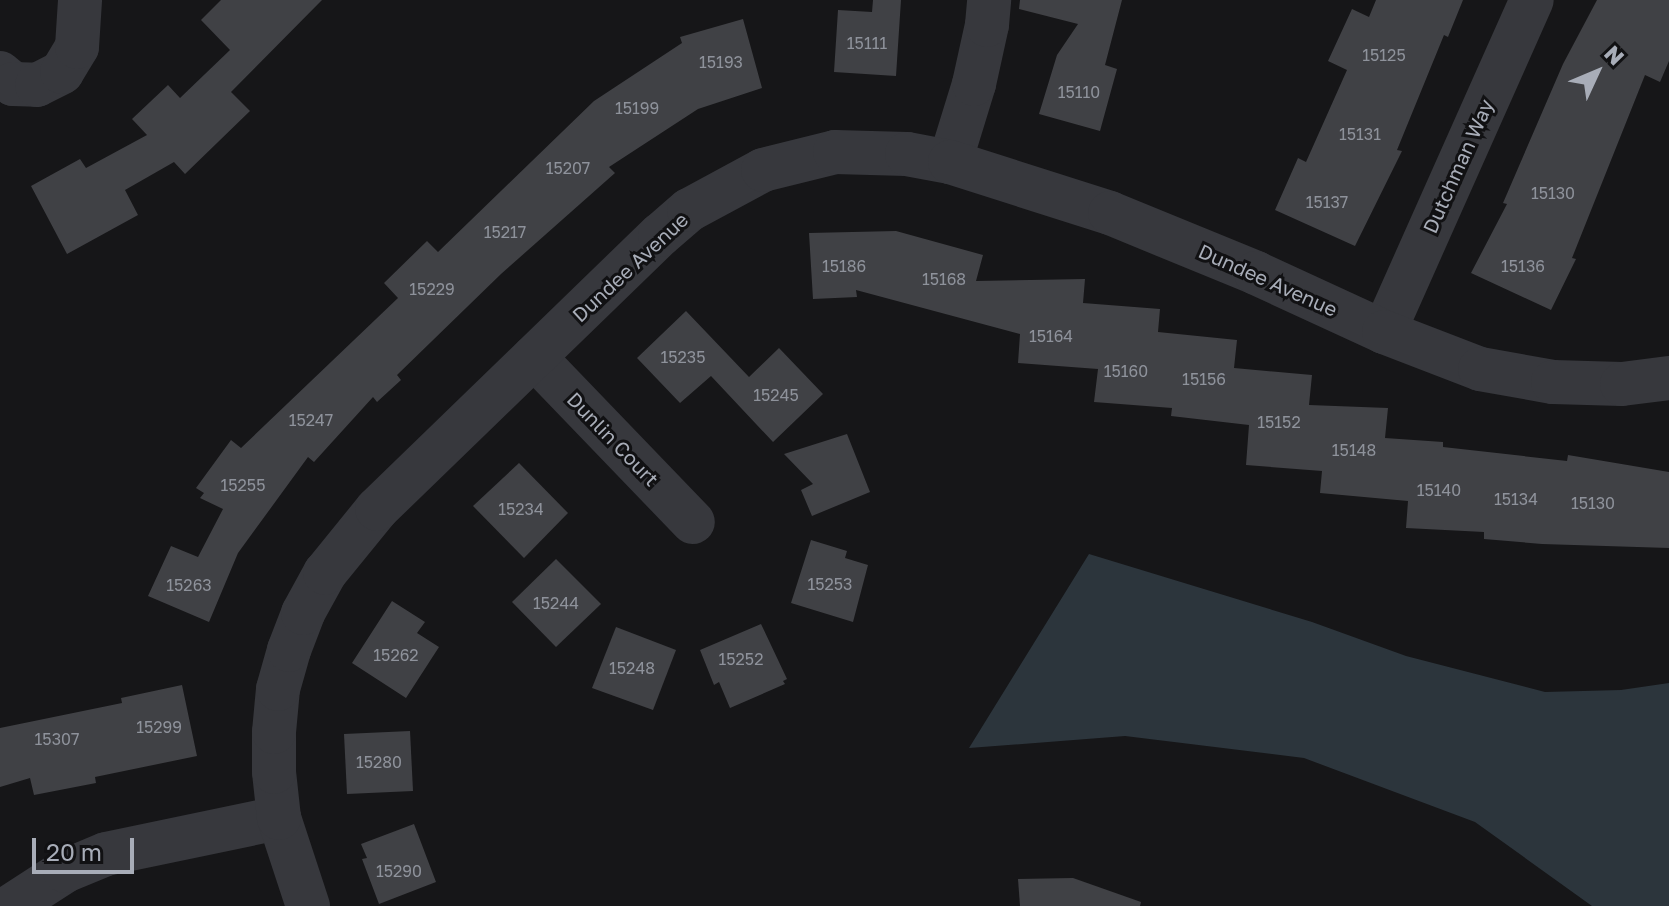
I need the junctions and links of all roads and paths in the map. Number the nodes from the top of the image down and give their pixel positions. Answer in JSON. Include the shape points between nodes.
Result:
{"nodes":[{"id":1,"x":80,"y":0,"type":"edge"},
{"id":2,"x":989,"y":0,"type":"edge"},
{"id":3,"x":1532,"y":0,"type":"edge"},
{"id":4,"x":0,"y":73,"type":"edge"},
{"id":5,"x":950,"y":162,"type":"junction"},
{"id":6,"x":1384,"y":332,"type":"junction"},
{"id":7,"x":534,"y":357,"type":"junction"},
{"id":8,"x":1669,"y":378,"type":"edge"},
{"id":9,"x":693,"y":522,"type":"dead end"},
{"id":10,"x":279,"y":818,"type":"junction"},
{"id":11,"x":11,"y":906,"type":"edge"},
{"id":12,"x":308,"y":906,"type":"edge"}],
"edges":[{"from":1,"to":4,"type":"street","via":[[77,47],[62,72],[37,85],[13,84]]},
{"from":2,"to":5,"type":"street","via":[[974,84]]},
{"from":3,"to":6,"type":"street","name":"Dutchman Way"},
{"from":5,"to":6,"type":"street","name":"Dundee Avenue","via":[[1110,213]]},
{"from":5,"to":7,"type":"street","name":"Dundee Avenue","via":[[907,154],[835,152],[763,170],[689,210]]},
{"from":6,"to":8,"type":"street","name":"Dundee Avenue","via":[[1480,369],[1553,382],[1622,384]]},
{"from":7,"to":9,"type":"street","name":"Dunlin Court"},
{"from":7,"to":10,"type":"street","name":"Dundee Avenue","via":[[377,509],[325,573],[303,613],[278,689],[274,772]]},
{"from":10,"to":11,"type":"street","via":[[106,854],[65,871]]},
{"from":10,"to":12,"type":"street","name":"Dundee Avenue"}]}
